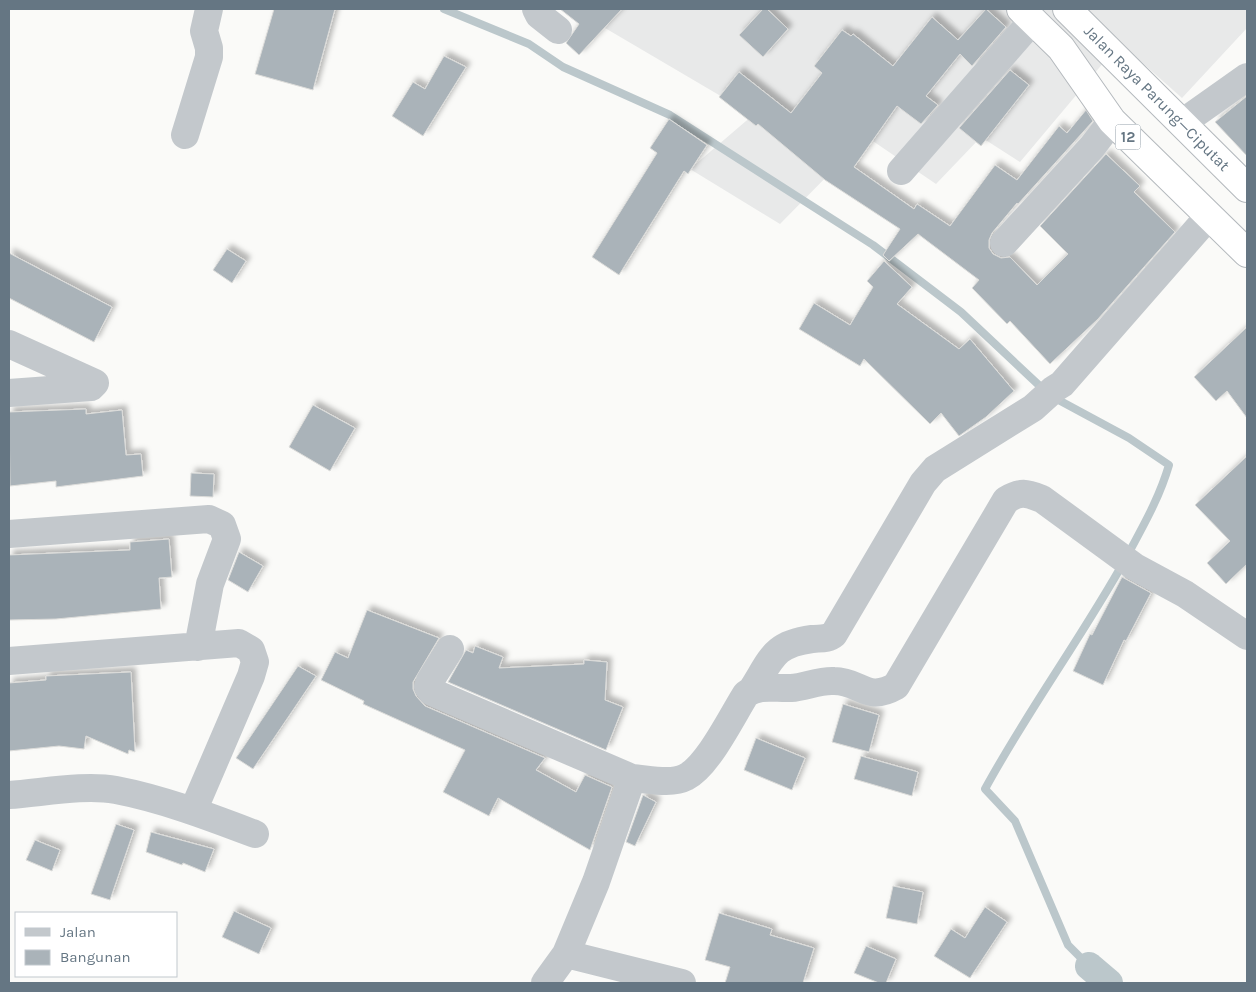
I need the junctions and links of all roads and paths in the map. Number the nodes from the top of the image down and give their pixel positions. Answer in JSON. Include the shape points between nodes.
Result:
{"nodes":[{"id":1,"x":536,"y":9,"type":"edge"},
{"id":2,"x":1067,"y":9,"type":"edge"},
{"id":3,"x":1027,"y":14,"type":"edge"},
{"id":4,"x":206,"y":20,"type":"edge"},
{"id":5,"x":558,"y":30,"type":"dead end"},
{"id":6,"x":1247,"y":77,"type":"edge"},
{"id":7,"x":1112,"y":121,"type":"junction"},
{"id":8,"x":1182,"y":123,"type":"junction"},
{"id":9,"x":185,"y":135,"type":"dead end"},
{"id":10,"x":901,"y":171,"type":"dead end"},
{"id":11,"x":1247,"y":188,"type":"edge"},
{"id":12,"x":1209,"y":216,"type":"junction"},
{"id":13,"x":1004,"y":243,"type":"dead end"},
{"id":14,"x":1247,"y":253,"type":"edge"},
{"id":15,"x":9,"y":344,"type":"edge"},
{"id":16,"x":9,"y":393,"type":"edge"},
{"id":17,"x":9,"y":534,"type":"edge"},
{"id":18,"x":1247,"y":636,"type":"edge"},
{"id":19,"x":198,"y":647,"type":"junction"},
{"id":20,"x":450,"y":649,"type":"dead end"},
{"id":21,"x":9,"y":661,"type":"edge"},
{"id":22,"x":753,"y":688,"type":"junction"},
{"id":23,"x":632,"y":778,"type":"junction"},
{"id":24,"x":9,"y":795,"type":"edge"},
{"id":25,"x":193,"y":811,"type":"junction"},
{"id":26,"x":255,"y":834,"type":"dead end"},
{"id":27,"x":566,"y":954,"type":"junction"},
{"id":28,"x":545,"y":983,"type":"edge"},
{"id":29,"x":682,"y":983,"type":"edge"}],
"edges":[{"from":1,"to":5,"type":"street"},
{"from":2,"to":8,"type":"highway","name":"Jalan Raya Parung—Ciputat"},
{"from":3,"to":7,"type":"highway","name":"Jalan Raya Parung—Ciputat","number":"12","via":[[1061,48]]},
{"from":3,"to":10,"type":"street"},
{"from":4,"to":9,"type":"street","via":[[208,57]]},
{"from":6,"to":8,"type":"street"},
{"from":7,"to":12,"type":"highway","name":"Jalan Raya Parung—Ciputat","number":"12"},
{"from":7,"to":13,"type":"street"},
{"from":8,"to":11,"type":"highway","name":"Jalan Raya Parung—Ciputat"},
{"from":12,"to":14,"type":"highway","name":"Jalan Raya Parung—Ciputat","number":"12"},
{"from":12,"to":22,"type":"street","via":[[1062,384],[1033,408],[935,469],[923,483],[834,634],[828,638],[789,643],[780,649]]},
{"from":15,"to":16,"type":"street","via":[[95,383],[91,387]]},
{"from":17,"to":19,"type":"street","via":[[209,520],[222,525],[227,539],[210,584]]},
{"from":18,"to":22,"type":"street","via":[[1185,594],[1135,567],[1042,499],[1017,493],[1006,500],[896,686],[886,692],[870,693],[847,682],[832,680],[792,688]]},
{"from":19,"to":21,"type":"street"},
{"from":19,"to":25,"type":"street","via":[[239,643],[251,650],[255,662]]},
{"from":20,"to":23,"type":"street","via":[[430,681],[428,687],[432,692]]},
{"from":22,"to":23,"type":"street","via":[[700,767],[685,778],[666,781]]},
{"from":23,"to":27,"type":"street","via":[[596,882]]},
{"from":24,"to":25,"type":"street","via":[[115,790]]},
{"from":25,"to":26,"type":"street"},
{"from":27,"to":28,"type":"street"},
{"from":27,"to":29,"type":"street"}]}
